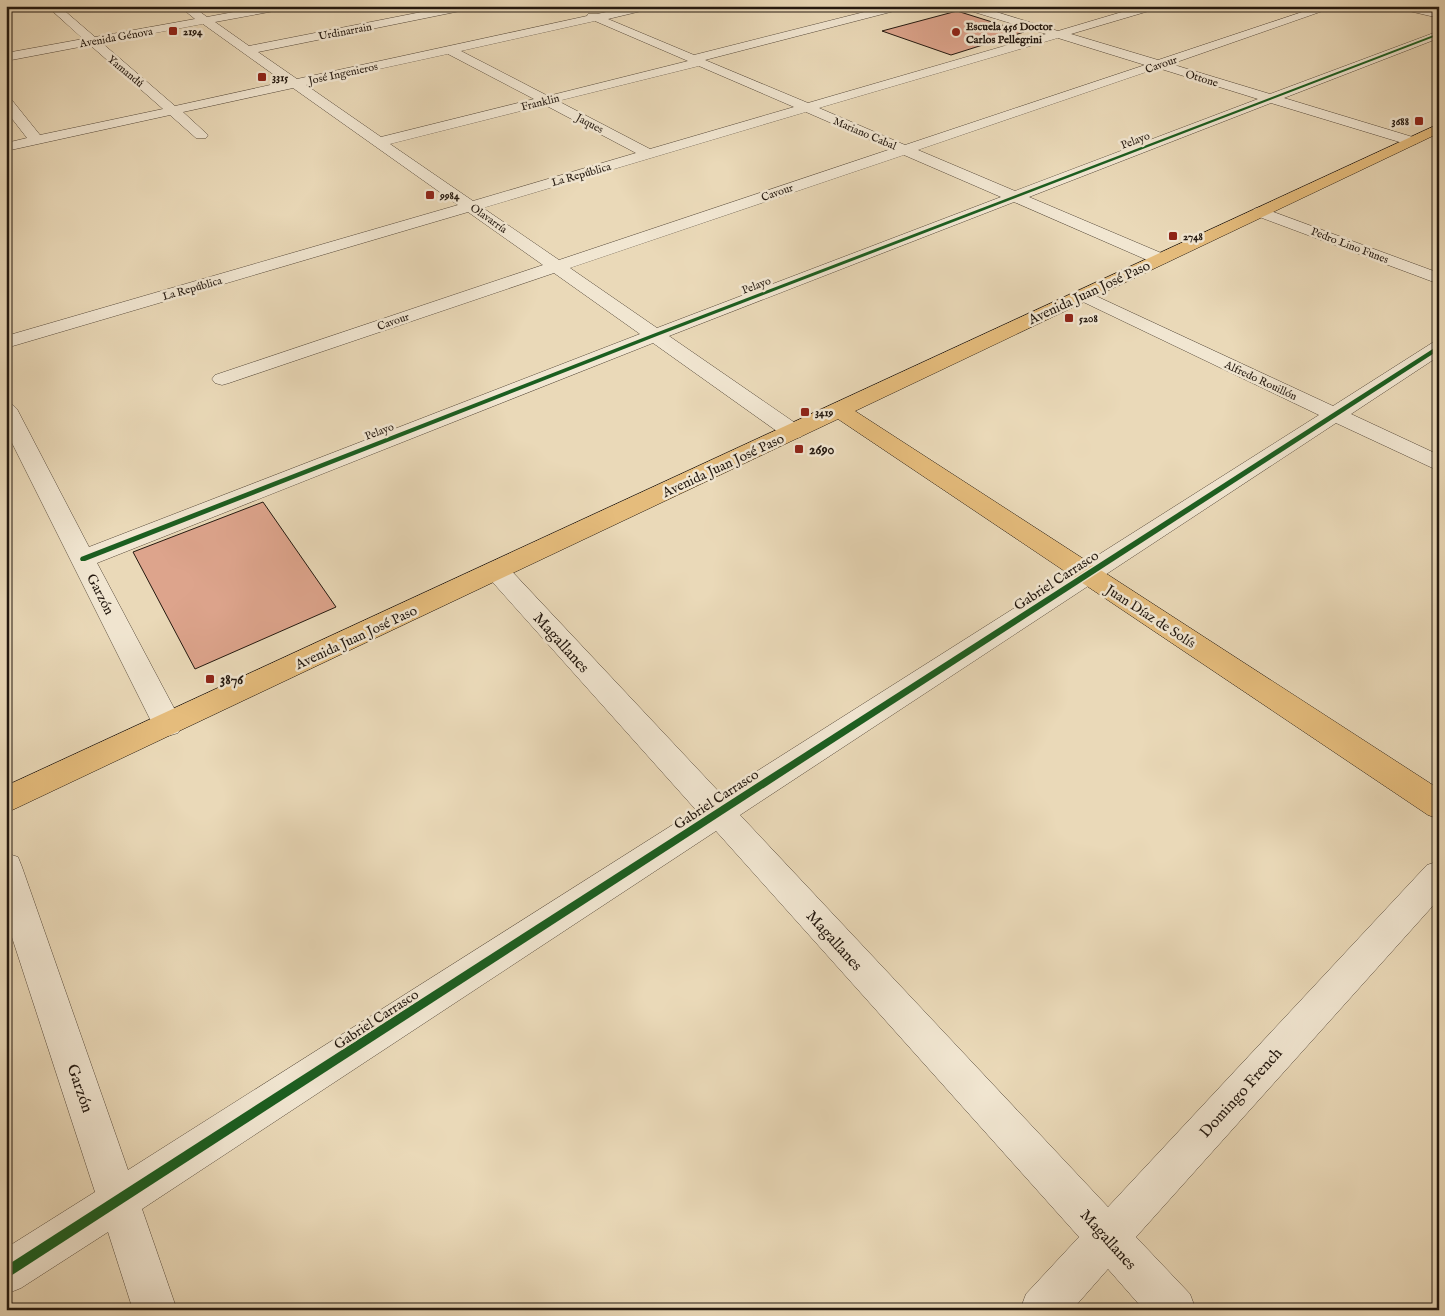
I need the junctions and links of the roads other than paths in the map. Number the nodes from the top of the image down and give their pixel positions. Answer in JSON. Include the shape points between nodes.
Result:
{"nodes":[{"id":1,"x":52,"y":6,"type":"edge"},
{"id":2,"x":184,"y":6,"type":"edge"},
{"id":3,"x":285,"y":6,"type":"edge"},
{"id":4,"x":470,"y":6,"type":"edge"},
{"id":5,"x":570,"y":6,"type":"edge"},
{"id":6,"x":650,"y":6,"type":"edge"},
{"id":7,"x":902,"y":6,"type":"edge"},
{"id":8,"x":965,"y":6,"type":"edge"},
{"id":9,"x":1155,"y":6,"type":"edge"},
{"id":10,"x":1332,"y":6,"type":"edge"},
{"id":11,"x":1400,"y":6,"type":"edge"},
{"id":12,"x":1439,"y":15,"type":"edge"},
{"id":13,"x":597,"y":18,"type":"junction"},
{"id":14,"x":207,"y":21,"type":"junction"},
{"id":15,"x":1058,"y":34,"type":"junction"},
{"id":16,"x":1439,"y":34,"type":"edge"},
{"id":17,"x":92,"y":42,"type":"junction"},
{"id":18,"x":249,"y":50,"type":"junction"},
{"id":19,"x":450,"y":50,"type":"junction"},
{"id":20,"x":6,"y":58,"type":"edge"},
{"id":21,"x":697,"y":61,"type":"junction"},
{"id":22,"x":1159,"y":65,"type":"junction"},
{"id":23,"x":296,"y":83,"type":"junction"},
{"id":24,"x":547,"y":100,"type":"junction"},
{"id":25,"x":1273,"y":100,"type":"junction"},
{"id":26,"x":6,"y":102,"type":"edge"},
{"id":27,"x":807,"y":108,"type":"junction"},
{"id":28,"x":173,"y":110,"type":"junction"},
{"id":29,"x":1437,"y":131,"type":"edge"},
{"id":30,"x":200,"y":135,"type":"dead end"},
{"id":31,"x":36,"y":140,"type":"junction"},
{"id":32,"x":1411,"y":141,"type":"junction"},
{"id":33,"x":380,"y":142,"type":"junction"},
{"id":34,"x":6,"y":147,"type":"edge"},
{"id":35,"x":904,"y":149,"type":"junction"},
{"id":36,"x":649,"y":154,"type":"junction"},
{"id":37,"x":1016,"y":198,"type":"junction"},
{"id":38,"x":472,"y":206,"type":"junction"},
{"id":39,"x":1260,"y":212,"type":"junction"},
{"id":40,"x":1160,"y":259,"type":"junction"},
{"id":41,"x":557,"y":266,"type":"junction"},
{"id":42,"x":1439,"y":279,"type":"edge"},
{"id":43,"x":1083,"y":295,"type":"junction"},
{"id":44,"x":655,"y":335,"type":"junction"},
{"id":45,"x":6,"y":342,"type":"edge"},
{"id":46,"x":1439,"y":347,"type":"edge"},
{"id":47,"x":222,"y":378,"type":"dead end"},
{"id":48,"x":6,"y":410,"type":"edge"},
{"id":49,"x":839,"y":410,"type":"junction"},
{"id":50,"x":1334,"y":414,"type":"junction"},
{"id":51,"x":793,"y":432,"type":"junction"},
{"id":52,"x":1439,"y":464,"type":"edge"},
{"id":53,"x":83,"y":559,"type":"junction"},
{"id":54,"x":497,"y":571,"type":"junction"},
{"id":55,"x":1088,"y":574,"type":"junction"},
{"id":56,"x":168,"y":725,"type":"junction"},
{"id":57,"x":6,"y":800,"type":"edge"},
{"id":58,"x":1439,"y":806,"type":"edge"},
{"id":59,"x":718,"y":813,"type":"junction"},
{"id":60,"x":6,"y":867,"type":"edge"},
{"id":61,"x":1439,"y":875,"type":"edge"},
{"id":62,"x":119,"y":1200,"type":"junction"},
{"id":63,"x":1108,"y":1238,"type":"junction"},
{"id":64,"x":6,"y":1273,"type":"edge"},
{"id":65,"x":155,"y":1310,"type":"edge"},
{"id":66,"x":1042,"y":1310,"type":"edge"},
{"id":67,"x":1174,"y":1310,"type":"edge"}],
"edges":[{"from":1,"to":17,"type":"street","name":"Yamandú"},
{"from":2,"to":14,"type":"street","name":"Olavarría"},
{"from":3,"to":14,"type":"street","name":"Avenida Génova"},
{"from":4,"to":18,"type":"street","name":"Urdinarrain"},
{"from":5,"to":13,"type":"street","name":"Mariano Cabal"},
{"from":6,"to":13,"type":"street","name":"José Ingenieros"},
{"from":7,"to":21,"type":"street","name":"Franklin"},
{"from":8,"to":15,"type":"street","name":"Ottone"},
{"from":9,"to":15,"type":"street","name":"La República"},
{"from":10,"to":22,"type":"street","name":"Cavour"},
{"from":11,"to":12,"type":"street"},
{"from":13,"to":19,"type":"street","name":"José Ingenieros"},
{"from":13,"to":21,"type":"street","name":"Mariano Cabal"},
{"from":14,"to":17,"type":"street","name":"Avenida Génova"},
{"from":14,"to":18,"type":"street","name":"Olavarría"},
{"from":15,"to":22,"type":"street","name":"Ottone"},
{"from":15,"to":27,"type":"street","name":"La República"},
{"from":16,"to":25,"type":"street","name":"Pelayo"},
{"from":17,"to":20,"type":"street","name":"Avenida Génova"},
{"from":17,"to":28,"type":"street","name":"Yamandú"},
{"from":18,"to":23,"type":"street","name":"Olavarría"},
{"from":19,"to":23,"type":"street","name":"José Ingenieros"},
{"from":19,"to":24,"type":"street","name":"Jaques"},
{"from":21,"to":24,"type":"street","name":"Franklin"},
{"from":21,"to":27,"type":"street","name":"Mariano Cabal"},
{"from":22,"to":25,"type":"street","name":"Ottone"},
{"from":22,"to":35,"type":"street","name":"Cavour"},
{"from":23,"to":28,"type":"street","name":"José Ingenieros"},
{"from":23,"to":33,"type":"street","name":"Olavarría"},
{"from":24,"to":33,"type":"street","name":"Franklin"},
{"from":24,"to":36,"type":"street","name":"Jaques"},
{"from":25,"to":32,"type":"street","name":"Ottone"},
{"from":25,"to":37,"type":"street","name":"Pelayo"},
{"from":26,"to":31,"type":"street"},
{"from":27,"to":35,"type":"street","name":"Mariano Cabal"},
{"from":27,"to":36,"type":"street","name":"La República"},
{"from":28,"to":30,"type":"street","name":"Yamandú"},
{"from":28,"to":31,"type":"street","name":"José Ingenieros"},
{"from":29,"to":32,"type":"main road","name":"Avenida Juan José Paso"},
{"from":31,"to":34,"type":"street","name":"José Ingenieros"},
{"from":32,"to":39,"type":"main road","name":"Avenida Juan José Paso"},
{"from":33,"to":38,"type":"street","name":"Olavarría"},
{"from":35,"to":37,"type":"street","name":"Mariano Cabal"},
{"from":35,"to":41,"type":"street","name":"Cavour"},
{"from":36,"to":38,"type":"street","name":"La República"},
{"from":37,"to":40,"type":"street","name":"Mariano Cabal"},
{"from":37,"to":44,"type":"street","name":"Pelayo"},
{"from":38,"to":41,"type":"street","name":"Olavarría"},
{"from":38,"to":45,"type":"street","name":"La República"},
{"from":39,"to":40,"type":"main road","name":"Avenida Juan José Paso"},
{"from":39,"to":42,"type":"street","name":"Pedro Lino Funes"},
{"from":40,"to":43,"type":"main road","name":"Avenida Juan José Paso"},
{"from":41,"to":44,"type":"street","name":"Olavarría"},
{"from":41,"to":47,"type":"street","name":"Cavour"},
{"from":43,"to":49,"type":"main road","name":"Avenida Juan José Paso"},
{"from":43,"to":50,"type":"street","name":"Alfredo Rouillón"},
{"from":44,"to":51,"type":"street","name":"Olavarría"},
{"from":44,"to":53,"type":"street","name":"Pelayo"},
{"from":46,"to":50,"type":"street","name":"Gabriel Carrasco"},
{"from":48,"to":53,"type":"street","name":"Garzón"},
{"from":49,"to":51,"type":"main road","name":"Avenida Juan José Paso"},
{"from":49,"to":55,"type":"main road","name":"Juan Díaz de Solís"},
{"from":50,"to":52,"type":"street","name":"Alfredo Rouillón"},
{"from":50,"to":55,"type":"street","name":"Gabriel Carrasco"},
{"from":51,"to":54,"type":"main road","name":"Avenida Juan José Paso"},
{"from":53,"to":56,"type":"street","name":"Garzón"},
{"from":54,"to":56,"type":"main road","name":"Avenida Juan José Paso"},
{"from":54,"to":59,"type":"street","name":"Magallanes"},
{"from":55,"to":58,"type":"main road","name":"Juan Díaz de Solís"},
{"from":55,"to":59,"type":"street","name":"Gabriel Carrasco"},
{"from":56,"to":57,"type":"main road","name":"Avenida Juan José Paso"},
{"from":59,"to":62,"type":"street","name":"Gabriel Carrasco"},
{"from":59,"to":63,"type":"street","name":"Magallanes"},
{"from":60,"to":62,"type":"street","name":"Garzón"},
{"from":61,"to":63,"type":"street","name":"Domingo French"},
{"from":62,"to":64,"type":"street","name":"Gabriel Carrasco"},
{"from":62,"to":65,"type":"street","name":"Garzón"},
{"from":63,"to":66,"type":"street","name":"Domingo French"},
{"from":63,"to":67,"type":"street","name":"Magallanes"}]}
